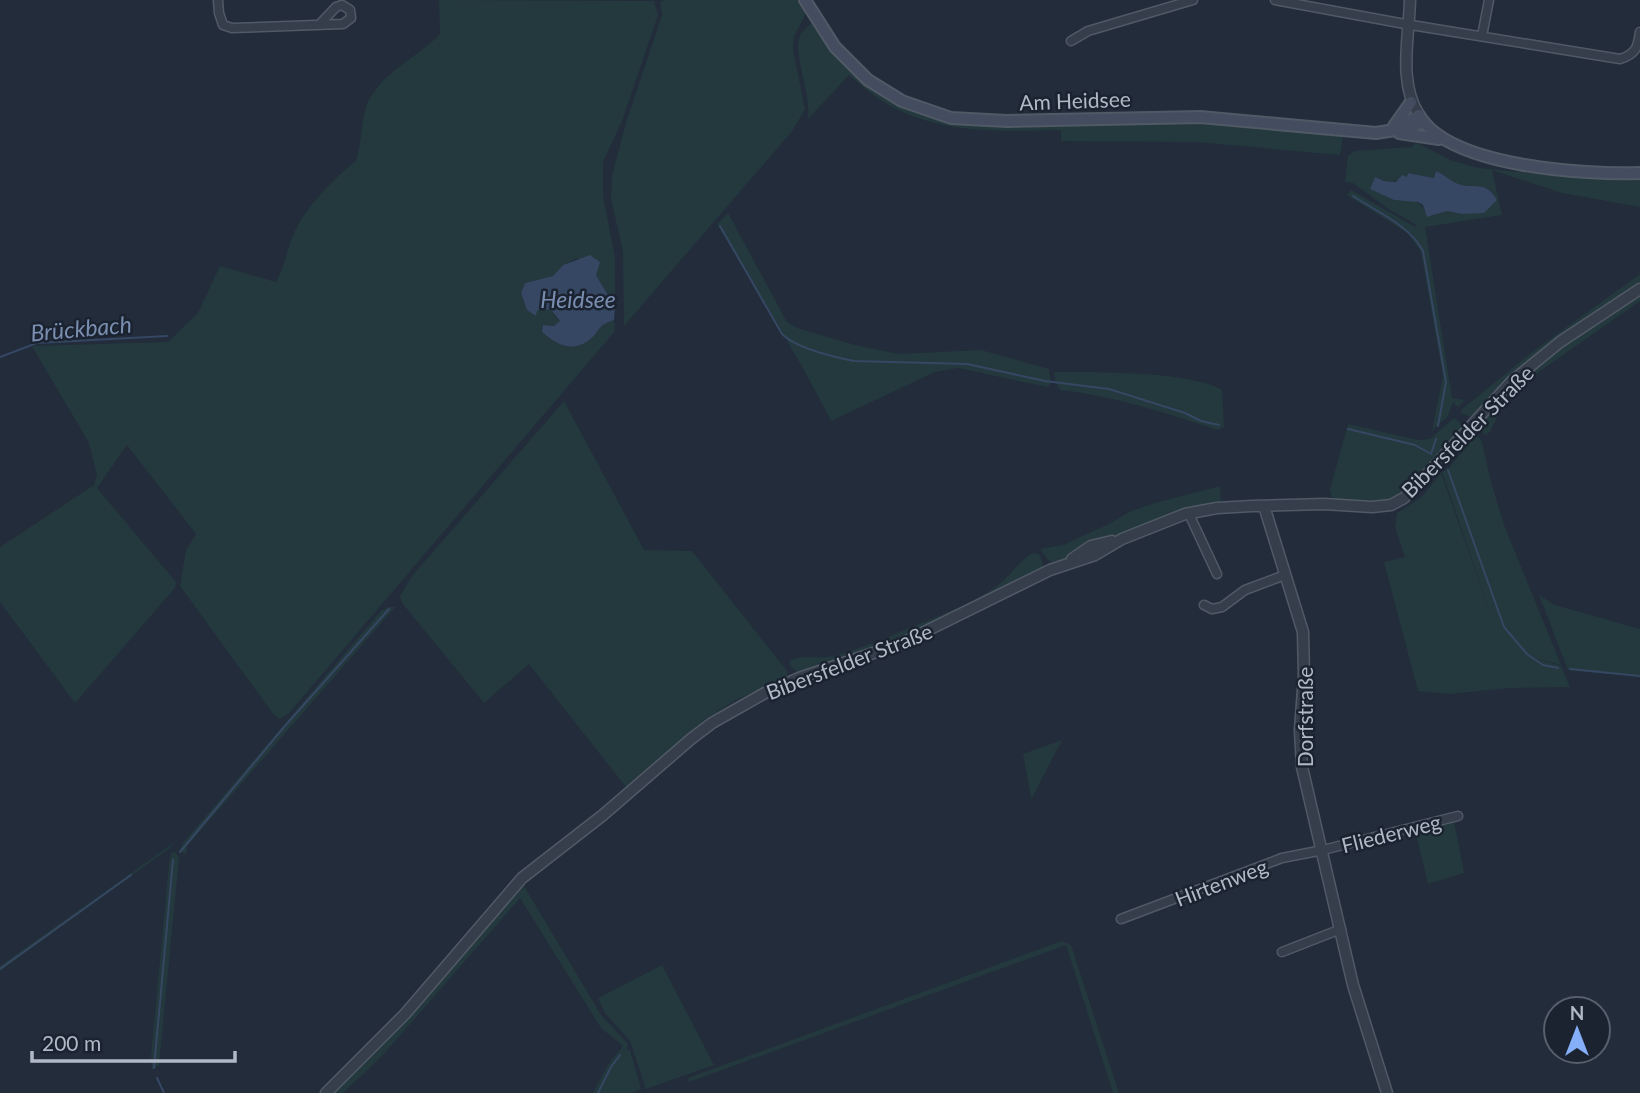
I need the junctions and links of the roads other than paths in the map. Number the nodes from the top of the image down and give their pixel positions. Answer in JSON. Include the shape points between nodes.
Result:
{"nodes":[{"id":1,"x":218,"y":0,"type":"edge"},
{"id":2,"x":805,"y":0,"type":"edge"},
{"id":3,"x":1193,"y":0,"type":"edge"},
{"id":4,"x":1275,"y":0,"type":"edge"},
{"id":5,"x":1410,"y":0,"type":"edge"},
{"id":6,"x":1489,"y":0,"type":"edge"},
{"id":7,"x":320,"y":24,"type":"dead end"},
{"id":8,"x":1409,"y":25,"type":"junction"},
{"id":9,"x":1640,"y":32,"type":"edge"},
{"id":10,"x":1482,"y":36,"type":"junction"},
{"id":11,"x":1070,"y":41,"type":"dead end"},
{"id":12,"x":1411,"y":102,"type":"junction"},
{"id":13,"x":1420,"y":119,"type":"junction"},
{"id":14,"x":1392,"y":131,"type":"junction"},
{"id":15,"x":1443,"y":140,"type":"junction"},
{"id":16,"x":1640,"y":173,"type":"edge"},
{"id":17,"x":1640,"y":289,"type":"edge"},
{"id":18,"x":1264,"y":506,"type":"junction"},
{"id":19,"x":1189,"y":514,"type":"junction"},
{"id":20,"x":1217,"y":574,"type":"dead end"},
{"id":21,"x":1285,"y":575,"type":"junction"},
{"id":22,"x":1204,"y":605,"type":"dead end"},
{"id":23,"x":1458,"y":816,"type":"dead end"},
{"id":24,"x":1323,"y":850,"type":"junction"},
{"id":25,"x":1121,"y":919,"type":"dead end"},
{"id":26,"x":1341,"y":929,"type":"junction"},
{"id":27,"x":1282,"y":952,"type":"dead end"},
{"id":28,"x":326,"y":1093,"type":"edge"},
{"id":29,"x":1387,"y":1093,"type":"edge"}],
"edges":[{"from":1,"to":7,"type":"street","via":[[223,24],[232,28]]},
{"from":2,"to":14,"type":"main road","name":"Am Heidsee","via":[[835,47],[868,80],[902,101],[951,118],[1200,117],[1340,131]]},
{"from":3,"to":11,"type":"street"},
{"from":4,"to":8,"type":"street"},
{"from":5,"to":8,"type":"street"},
{"from":6,"to":10,"type":"street"},
{"from":8,"to":10,"type":"street"},
{"from":8,"to":12,"type":"street","via":[[1406,71]]},
{"from":9,"to":10,"type":"street","via":[[1638,48],[1620,59]]},
{"from":12,"to":13,"type":"street"},
{"from":12,"to":14,"type":"main road"},
{"from":13,"to":14,"type":"main road","name":"Am Heidsee","via":[[1413,127]]},
{"from":13,"to":15,"type":"main road"},
{"from":14,"to":15,"type":"main road"},
{"from":15,"to":16,"type":"main road","via":[[1488,157],[1525,164],[1580,172]]},
{"from":17,"to":18,"type":"street","name":"Bibersfelder Straße","via":[[1560,342],[1511,382],[1404,498],[1372,507]]},
{"from":18,"to":19,"type":"street","name":"Bibersfelder Straße"},
{"from":18,"to":21,"type":"street","name":"Dorfstraße"},
{"from":19,"to":20,"type":"street"},
{"from":19,"to":28,"type":"street","name":"Bibersfelder Straße","via":[[1091,546],[1066,563],[900,644],[799,678],[712,723],[522,878],[405,1014]]},
{"from":21,"to":22,"type":"street","via":[[1245,590],[1222,607]]},
{"from":21,"to":24,"type":"street","name":"Dorfstraße","via":[[1303,632],[1302,768]]},
{"from":23,"to":24,"type":"street","name":"Fliederweg"},
{"from":24,"to":25,"type":"street","name":"Hirtenweg","via":[[1282,858]]},
{"from":24,"to":26,"type":"street","name":"Dorfstraße"},
{"from":26,"to":27,"type":"street"},
{"from":26,"to":29,"type":"street","name":"Dorfstraße"}]}
